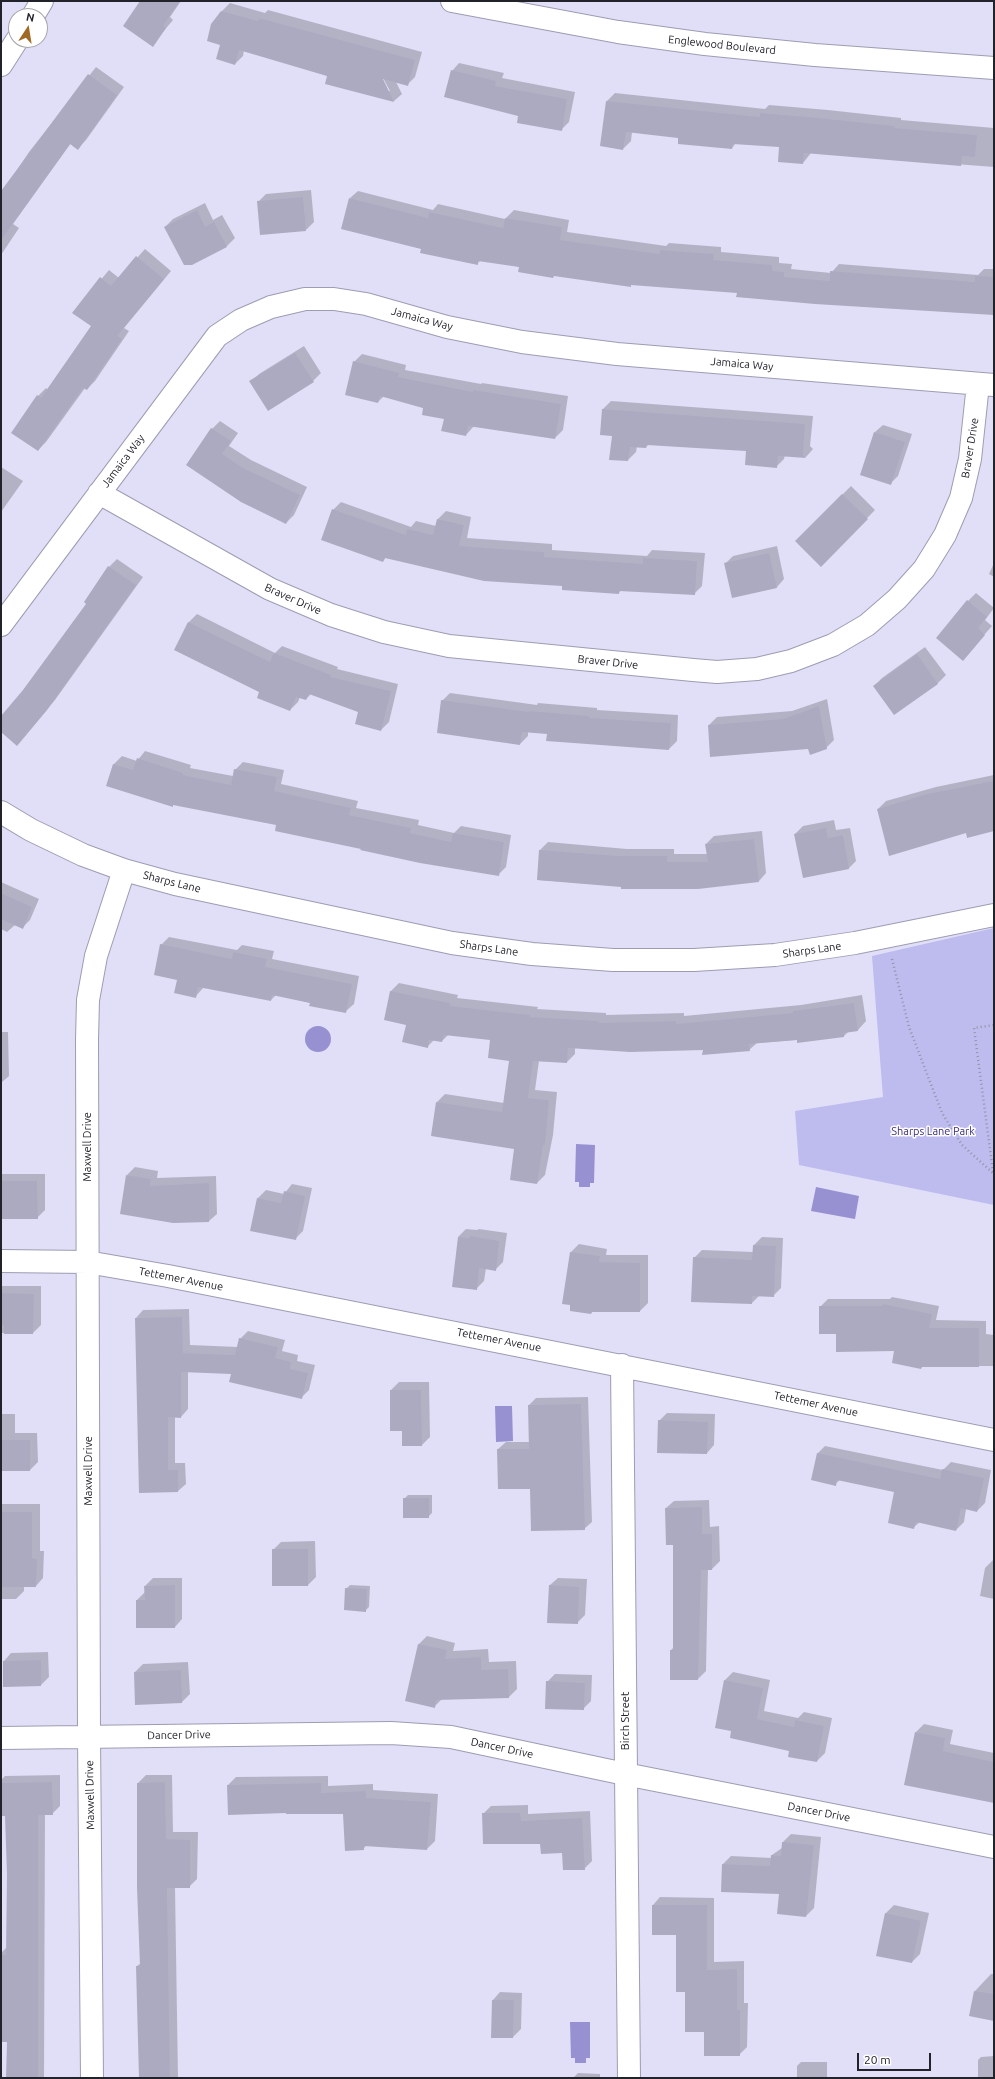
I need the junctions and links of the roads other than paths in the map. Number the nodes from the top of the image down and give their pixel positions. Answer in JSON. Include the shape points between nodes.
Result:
{"nodes":[{"id":1,"x":452,"y":1,"type":"edge"},
{"id":2,"x":506,"y":7,"type":"edge"},
{"id":3,"x":12,"y":48,"type":"edge"},
{"id":4,"x":1,"y":65,"type":"edge"},
{"id":5,"x":994,"y":68,"type":"edge"},
{"id":6,"x":986,"y":384,"type":"edge"},
{"id":7,"x":99,"y":493,"type":"junction"},
{"id":8,"x":1,"y":624,"type":"edge"},
{"id":9,"x":1,"y":812,"type":"edge"},
{"id":10,"x":124,"y":870,"type":"junction"},
{"id":11,"x":994,"y":915,"type":"edge"},
{"id":12,"x":1,"y":1261,"type":"edge"},
{"id":13,"x":87,"y":1262,"type":"junction"},
{"id":14,"x":622,"y":1365,"type":"junction"},
{"id":15,"x":994,"y":1440,"type":"edge"},
{"id":16,"x":89,"y":1736,"type":"junction"},
{"id":17,"x":1,"y":1738,"type":"edge"},
{"id":18,"x":625,"y":1774,"type":"junction"},
{"id":19,"x":994,"y":1847,"type":"edge"},
{"id":20,"x":92,"y":2078,"type":"edge"},
{"id":21,"x":629,"y":2078,"type":"edge"}],
"edges":[{"from":1,"to":2,"type":"street","name":"Englewood Boulevard"},
{"from":2,"to":5,"type":"street","name":"Englewood Boulevard","via":[[618,32],[705,44]]},
{"from":3,"to":4,"type":"street"},
{"from":6,"to":7,"type":"street","name":"Jamaica Way","via":[[617,354],[522,342],[447,327],[366,304],[334,299],[305,299],[271,307],[241,320],[217,336]]},
{"from":6,"to":7,"type":"street","name":"Braver Drive","via":[[961,498],[945,535],[924,569],[898,599],[867,625],[839,641],[791,661],[757,669],[716,672],[449,646],[384,632],[331,616],[270,589]]},
{"from":7,"to":8,"type":"street","name":"Jamaica Way"},
{"from":9,"to":10,"type":"street","name":"Sharps Lane","via":[[83,855]]},
{"from":10,"to":11,"type":"street","name":"Sharps Lane","via":[[175,884],[452,943],[532,954],[613,960],[694,960],[775,955],[855,943]]},
{"from":10,"to":13,"type":"street","name":"Maxwell Drive","via":[[96,956],[88,1000]]},
{"from":12,"to":13,"type":"street","name":"Tettemer Avenue"},
{"from":13,"to":14,"type":"street","name":"Tettemer Avenue"},
{"from":13,"to":16,"type":"street","name":"Maxwell Drive"},
{"from":14,"to":15,"type":"street","name":"Tettemer Avenue"},
{"from":14,"to":18,"type":"street","name":"Birch Street"},
{"from":16,"to":17,"type":"street","name":"Dancer Drive"},
{"from":16,"to":18,"type":"street","name":"Dancer Drive","via":[[398,1733],[450,1737]]},
{"from":16,"to":20,"type":"street","name":"Maxwell Drive"},
{"from":18,"to":19,"type":"street","name":"Dancer Drive"},
{"from":18,"to":21,"type":"street","name":"Birch Street"}]}
